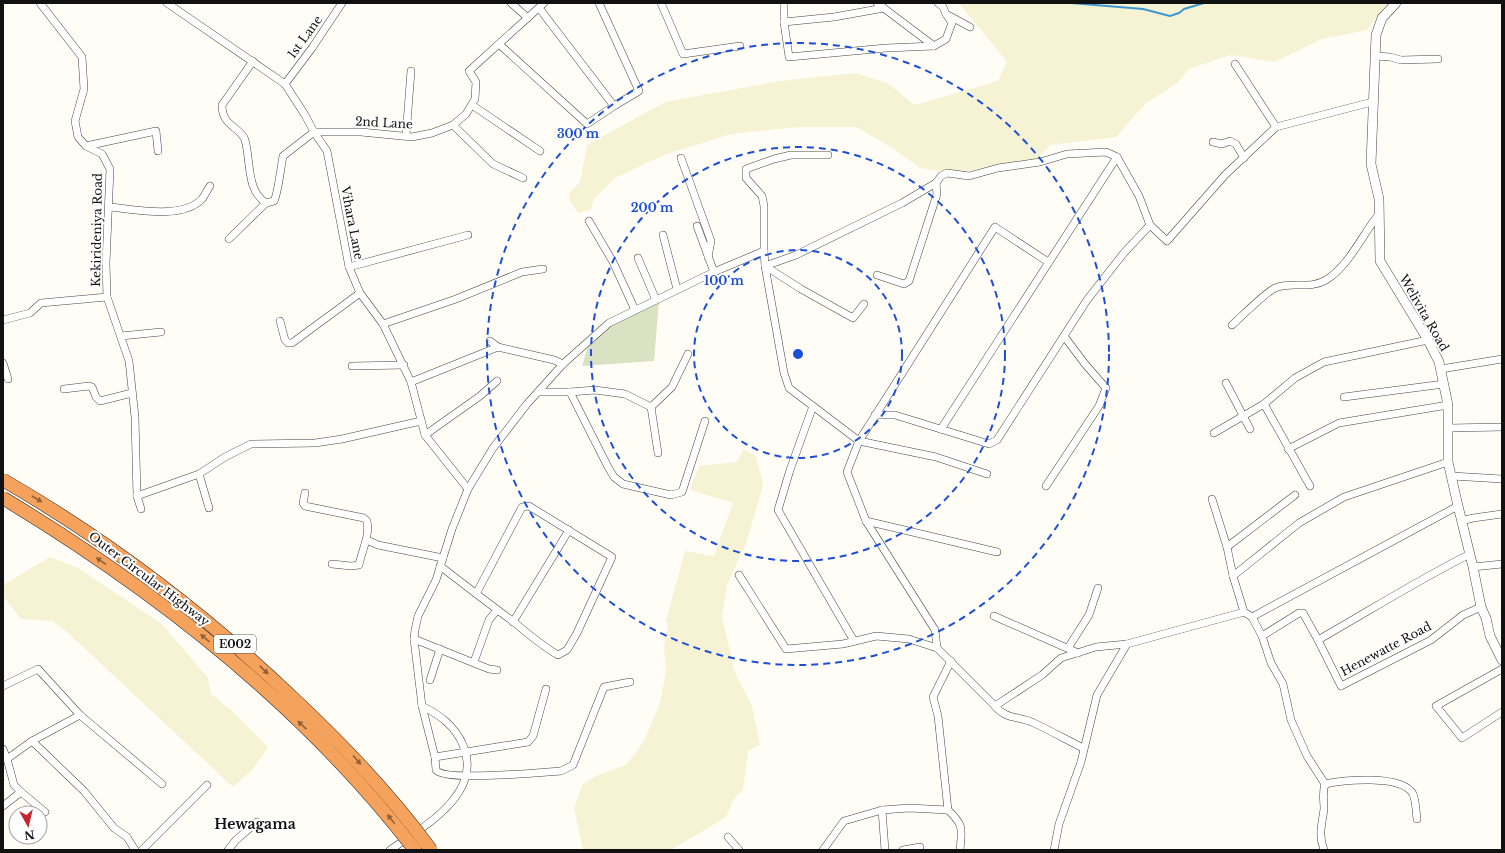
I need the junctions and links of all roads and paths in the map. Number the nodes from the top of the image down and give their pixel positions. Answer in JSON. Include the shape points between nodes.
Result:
{"nodes":[{"id":1,"x":40,"y":3,"type":"edge"},
{"id":2,"x":167,"y":3,"type":"edge"},
{"id":3,"x":342,"y":3,"type":"edge"},
{"id":4,"x":511,"y":3,"type":"edge"},
{"id":5,"x":599,"y":3,"type":"edge"},
{"id":6,"x":661,"y":3,"type":"edge"},
{"id":7,"x":784,"y":3,"type":"edge"},
{"id":8,"x":877,"y":3,"type":"edge"},
{"id":9,"x":938,"y":3,"type":"edge"},
{"id":10,"x":1396,"y":3,"type":"edge"},
{"id":11,"x":541,"y":6,"type":"edge"},
{"id":12,"x":884,"y":8,"type":"junction"},
{"id":13,"x":946,"y":14,"type":"junction"},
{"id":14,"x":528,"y":18,"type":"junction"},
{"id":15,"x":784,"y":22,"type":"junction"},
{"id":16,"x":970,"y":27,"type":"dead end"},
{"id":17,"x":499,"y":44,"type":"junction"},
{"id":18,"x":740,"y":46,"type":"dead end"},
{"id":19,"x":934,"y":46,"type":"junction"},
{"id":20,"x":1376,"y":56,"type":"junction"},
{"id":21,"x":1438,"y":59,"type":"dead end"},
{"id":22,"x":253,"y":61,"type":"junction"},
{"id":23,"x":1235,"y":64,"type":"dead end"},
{"id":24,"x":411,"y":71,"type":"dead end"},
{"id":25,"x":285,"y":84,"type":"junction"},
{"id":26,"x":1372,"y":102,"type":"junction"},
{"id":27,"x":472,"y":104,"type":"junction"},
{"id":28,"x":614,"y":106,"type":"junction"},
{"id":29,"x":453,"y":125,"type":"junction"},
{"id":30,"x":1276,"y":127,"type":"junction"},
{"id":31,"x":314,"y":132,"type":"junction"},
{"id":32,"x":406,"y":136,"type":"junction"},
{"id":33,"x":1212,"y":142,"type":"dead end"},
{"id":34,"x":86,"y":146,"type":"junction"},
{"id":35,"x":158,"y":151,"type":"dead end"},
{"id":36,"x":540,"y":152,"type":"dead end"},
{"id":37,"x":828,"y":155,"type":"dead end"},
{"id":38,"x":1117,"y":157,"type":"junction"},
{"id":39,"x":681,"y":158,"type":"dead end"},
{"id":40,"x":1244,"y":158,"type":"junction"},
{"id":41,"x":522,"y":178,"type":"dead end"},
{"id":42,"x":936,"y":183,"type":"junction"},
{"id":43,"x":210,"y":186,"type":"dead end"},
{"id":44,"x":266,"y":203,"type":"junction"},
{"id":45,"x":109,"y":207,"type":"junction"},
{"id":46,"x":1379,"y":214,"type":"junction"},
{"id":47,"x":589,"y":221,"type":"dead end"},
{"id":48,"x":1150,"y":225,"type":"junction"},
{"id":49,"x":697,"y":226,"type":"dead end"},
{"id":50,"x":663,"y":235,"type":"dead end"},
{"id":51,"x":468,"y":236,"type":"dead end"},
{"id":52,"x":229,"y":239,"type":"dead end"},
{"id":53,"x":764,"y":251,"type":"junction"},
{"id":54,"x":708,"y":257,"type":"junction"},
{"id":55,"x":638,"y":258,"type":"dead end"},
{"id":56,"x":1048,"y":262,"type":"junction"},
{"id":57,"x":765,"y":266,"type":"junction"},
{"id":58,"x":349,"y":267,"type":"junction"},
{"id":59,"x":543,"y":268,"type":"dead end"},
{"id":60,"x":714,"y":272,"type":"junction"},
{"id":61,"x":877,"y":275,"type":"dead end"},
{"id":62,"x":677,"y":289,"type":"junction"},
{"id":63,"x":360,"y":293,"type":"junction"},
{"id":64,"x":107,"y":297,"type":"junction"},
{"id":65,"x":656,"y":300,"type":"junction"},
{"id":66,"x":864,"y":304,"type":"dead end"},
{"id":67,"x":636,"y":310,"type":"junction"},
{"id":68,"x":3,"y":320,"type":"edge"},
{"id":69,"x":280,"y":321,"type":"dead end"},
{"id":70,"x":383,"y":324,"type":"junction"},
{"id":71,"x":1232,"y":325,"type":"dead end"},
{"id":72,"x":161,"y":332,"type":"dead end"},
{"id":73,"x":121,"y":336,"type":"junction"},
{"id":74,"x":1064,"y":336,"type":"junction"},
{"id":75,"x":1428,"y":340,"type":"junction"},
{"id":76,"x":490,"y":341,"type":"dead end"},
{"id":77,"x":498,"y":348,"type":"junction"},
{"id":78,"x":688,"y":354,"type":"dead end"},
{"id":79,"x":1502,"y":359,"type":"edge"},
{"id":80,"x":3,"y":363,"type":"edge"},
{"id":81,"x":562,"y":364,"type":"junction"},
{"id":82,"x":404,"y":365,"type":"junction"},
{"id":83,"x":352,"y":366,"type":"dead end"},
{"id":84,"x":1441,"y":370,"type":"junction"},
{"id":85,"x":8,"y":379,"type":"dead end"},
{"id":86,"x":496,"y":381,"type":"dead end"},
{"id":87,"x":412,"y":382,"type":"junction"},
{"id":88,"x":1226,"y":383,"type":"dead end"},
{"id":89,"x":1444,"y":384,"type":"junction"},
{"id":90,"x":64,"y":389,"type":"dead end"},
{"id":91,"x":539,"y":392,"type":"junction"},
{"id":92,"x":570,"y":392,"type":"junction"},
{"id":93,"x":132,"y":393,"type":"junction"},
{"id":94,"x":1344,"y":397,"type":"dead end"},
{"id":95,"x":1264,"y":404,"type":"junction"},
{"id":96,"x":1448,"y":405,"type":"junction"},
{"id":97,"x":813,"y":406,"type":"junction"},
{"id":98,"x":651,"y":407,"type":"junction"},
{"id":99,"x":875,"y":415,"type":"junction"},
{"id":100,"x":1243,"y":415,"type":"junction"},
{"id":101,"x":421,"y":421,"type":"junction"},
{"id":102,"x":705,"y":421,"type":"dead end"},
{"id":103,"x":1502,"y":426,"type":"edge"},
{"id":104,"x":1449,"y":428,"type":"junction"},
{"id":105,"x":941,"y":429,"type":"junction"},
{"id":106,"x":1250,"y":429,"type":"dead end"},
{"id":107,"x":1214,"y":433,"type":"dead end"},
{"id":108,"x":425,"y":435,"type":"junction"},
{"id":109,"x":859,"y":441,"type":"junction"},
{"id":110,"x":1288,"y":449,"type":"junction"},
{"id":111,"x":658,"y":453,"type":"dead end"},
{"id":112,"x":1448,"y":462,"type":"junction"},
{"id":113,"x":199,"y":474,"type":"junction"},
{"id":114,"x":987,"y":474,"type":"dead end"},
{"id":115,"x":1452,"y":476,"type":"junction"},
{"id":116,"x":1502,"y":479,"type":"edge"},
{"id":117,"x":3,"y":480,"type":"edge"},
{"id":118,"x":1046,"y":486,"type":"dead end"},
{"id":119,"x":1310,"y":486,"type":"dead end"},
{"id":120,"x":468,"y":489,"type":"junction"},
{"id":121,"x":305,"y":493,"type":"dead end"},
{"id":122,"x":1295,"y":495,"type":"dead end"},
{"id":123,"x":137,"y":496,"type":"junction"},
{"id":124,"x":3,"y":498,"type":"edge"},
{"id":125,"x":1212,"y":498,"type":"dead end"},
{"id":126,"x":1458,"y":506,"type":"junction"},
{"id":127,"x":209,"y":508,"type":"dead end"},
{"id":128,"x":141,"y":509,"type":"dead end"},
{"id":129,"x":1502,"y":514,"type":"edge"},
{"id":130,"x":866,"y":521,"type":"junction"},
{"id":131,"x":1461,"y":522,"type":"junction"},
{"id":132,"x":569,"y":530,"type":"junction"},
{"id":133,"x":367,"y":540,"type":"junction"},
{"id":134,"x":1227,"y":547,"type":"junction"},
{"id":135,"x":998,"y":552,"type":"dead end"},
{"id":136,"x":1470,"y":554,"type":"junction"},
{"id":137,"x":443,"y":558,"type":"junction"},
{"id":138,"x":332,"y":564,"type":"dead end"},
{"id":139,"x":1502,"y":564,"type":"edge"},
{"id":140,"x":440,"y":566,"type":"junction"},
{"id":141,"x":1473,"y":567,"type":"junction"},
{"id":142,"x":739,"y":575,"type":"dead end"},
{"id":143,"x":1233,"y":576,"type":"junction"},
{"id":144,"x":1098,"y":588,"type":"dead end"},
{"id":145,"x":476,"y":594,"type":"junction"},
{"id":146,"x":1481,"y":607,"type":"junction"},
{"id":147,"x":497,"y":610,"type":"junction"},
{"id":148,"x":1244,"y":612,"type":"junction"},
{"id":149,"x":994,"y":616,"type":"dead end"},
{"id":150,"x":1252,"y":617,"type":"junction"},
{"id":151,"x":513,"y":622,"type":"junction"},
{"id":152,"x":1262,"y":636,"type":"junction"},
{"id":153,"x":414,"y":639,"type":"junction"},
{"id":154,"x":1318,"y":640,"type":"junction"},
{"id":155,"x":854,"y":641,"type":"junction"},
{"id":156,"x":1127,"y":644,"type":"junction"},
{"id":157,"x":937,"y":648,"type":"junction"},
{"id":158,"x":1068,"y":648,"type":"junction"},
{"id":159,"x":440,"y":649,"type":"junction"},
{"id":160,"x":1078,"y":653,"type":"junction"},
{"id":161,"x":1502,"y":660,"type":"edge"},
{"id":162,"x":951,"y":661,"type":"junction"},
{"id":163,"x":474,"y":662,"type":"junction"},
{"id":164,"x":1502,"y":669,"type":"edge"},
{"id":165,"x":497,"y":670,"type":"dead end"},
{"id":166,"x":430,"y":680,"type":"dead end"},
{"id":167,"x":630,"y":682,"type":"dead end"},
{"id":168,"x":3,"y":686,"type":"edge"},
{"id":169,"x":546,"y":689,"type":"dead end"},
{"id":170,"x":422,"y":706,"type":"junction"},
{"id":171,"x":995,"y":706,"type":"junction"},
{"id":172,"x":1502,"y":712,"type":"edge"},
{"id":173,"x":80,"y":715,"type":"junction"},
{"id":174,"x":32,"y":741,"type":"junction"},
{"id":175,"x":1083,"y":748,"type":"junction"},
{"id":176,"x":3,"y":749,"type":"edge"},
{"id":177,"x":466,"y":753,"type":"junction"},
{"id":178,"x":435,"y":757,"type":"junction"},
{"id":179,"x":7,"y":759,"type":"junction"},
{"id":180,"x":467,"y":777,"type":"junction"},
{"id":181,"x":162,"y":784,"type":"dead end"},
{"id":182,"x":1324,"y":784,"type":"junction"},
{"id":183,"x":207,"y":785,"type":"dead end"},
{"id":184,"x":21,"y":792,"type":"junction"},
{"id":185,"x":37,"y":805,"type":"edge"},
{"id":186,"x":3,"y":806,"type":"edge"},
{"id":187,"x":882,"y":810,"type":"junction"},
{"id":188,"x":948,"y":810,"type":"junction"},
{"id":189,"x":1417,"y":819,"type":"dead end"},
{"id":190,"x":257,"y":822,"type":"dead end"},
{"id":191,"x":728,"y":837,"type":"dead end"},
{"id":192,"x":920,"y":847,"type":"dead end"},
{"id":193,"x":135,"y":850,"type":"edge"},
{"id":194,"x":142,"y":850,"type":"edge"},
{"id":195,"x":228,"y":850,"type":"edge"},
{"id":196,"x":390,"y":850,"type":"edge"},
{"id":197,"x":415,"y":850,"type":"edge"},
{"id":198,"x":431,"y":850,"type":"edge"},
{"id":199,"x":739,"y":850,"type":"edge"},
{"id":200,"x":823,"y":850,"type":"edge"},
{"id":201,"x":885,"y":850,"type":"edge"},
{"id":202,"x":903,"y":850,"type":"edge"},
{"id":203,"x":960,"y":850,"type":"edge"},
{"id":204,"x":1054,"y":850,"type":"edge"},
{"id":205,"x":1324,"y":850,"type":"edge"}],
"edges":[{"from":1,"to":34,"type":"street","name":"Kekirideniya Road","via":[[82,57],[84,89],[75,121],[78,138]]},
{"from":2,"to":22,"type":"street","name":"Vihara Lane"},
{"from":3,"to":25,"type":"street","name":"1st Lane"},
{"from":4,"to":14,"type":"street"},
{"from":5,"to":28,"type":"street","via":[[639,91]]},
{"from":6,"to":18,"type":"street","via":[[683,54]]},
{"from":7,"to":15,"type":"street"},
{"from":8,"to":12,"type":"street"},
{"from":9,"to":13,"type":"street"},
{"from":10,"to":20,"type":"street","name":"Welivita Road","via":[[1386,12],[1378,25]]},
{"from":11,"to":14,"type":"street","name":"2nd Lane"},
{"from":11,"to":28,"type":"street"},
{"from":12,"to":15,"type":"street"},
{"from":12,"to":19,"type":"street"},
{"from":13,"to":16,"type":"street"},
{"from":13,"to":19,"type":"street","via":[[952,23],[946,39]]},
{"from":14,"to":17,"type":"street","name":"2nd Lane"},
{"from":15,"to":19,"type":"street","via":[[789,57]]},
{"from":17,"to":27,"type":"street","name":"2nd Lane","via":[[469,71],[476,82],[475,99]]},
{"from":17,"to":28,"type":"street","via":[[587,124]]},
{"from":20,"to":21,"type":"street","via":[[1401,60]]},
{"from":20,"to":26,"type":"street","name":"Welivita Road"},
{"from":22,"to":25,"type":"street","name":"Vihara Lane"},
{"from":22,"to":44,"type":"street","via":[[222,106],[222,112],[227,122],[244,138],[254,190],[258,198]]},
{"from":23,"to":30,"type":"street"},
{"from":24,"to":32,"type":"street"},
{"from":25,"to":31,"type":"street","name":"Vihara Lane"},
{"from":26,"to":30,"type":"street"},
{"from":26,"to":46,"type":"street","name":"Welivita Road","via":[[1371,164],[1379,199]]},
{"from":27,"to":29,"type":"street","name":"2nd Lane","via":[[466,114]]},
{"from":27,"to":36,"type":"street"},
{"from":29,"to":32,"type":"street","name":"2nd Lane","via":[[432,133]]},
{"from":29,"to":41,"type":"street","via":[[493,164]]},
{"from":30,"to":40,"type":"street"},
{"from":31,"to":32,"type":"street","name":"2nd Lane","via":[[361,132]]},
{"from":31,"to":44,"type":"street","via":[[283,156],[277,196],[274,201]]},
{"from":31,"to":58,"type":"street","name":"Vihara Lane","via":[[327,151]]},
{"from":33,"to":40,"type":"street","via":[[1222,144],[1230,141],[1236,144]]},
{"from":34,"to":35,"type":"street","via":[[156,131]]},
{"from":34,"to":45,"type":"street","name":"Kekirideniya Road","via":[[102,154],[110,169]]},
{"from":37,"to":53,"type":"street","via":[[791,155],[746,169],[746,178],[762,196]]},
{"from":38,"to":42,"type":"street","via":[[1106,152],[1067,154],[968,176],[947,173],[940,176]]},
{"from":38,"to":48,"type":"street"},
{"from":38,"to":56,"type":"street"},
{"from":39,"to":54,"type":"street","via":[[711,241]]},
{"from":40,"to":48,"type":"street","via":[[1225,175],[1170,239],[1167,241]]},
{"from":42,"to":57,"type":"street","via":[[902,203],[796,255]]},
{"from":42,"to":61,"type":"street","via":[[937,194],[908,281],[904,284]]},
{"from":43,"to":45,"type":"street","via":[[201,199],[190,206],[169,212]]},
{"from":44,"to":52,"type":"street"},
{"from":45,"to":64,"type":"street","name":"Kekirideniya Road"},
{"from":46,"to":71,"type":"street","via":[[1352,253],[1326,280],[1311,286],[1287,285],[1274,288]]},
{"from":46,"to":75,"type":"street","name":"Welivita Road","via":[[1381,265]]},
{"from":47,"to":67,"type":"street","via":[[613,262]]},
{"from":48,"to":74,"type":"street","via":[[1123,254]]},
{"from":49,"to":54,"type":"street"},
{"from":50,"to":62,"type":"street"},
{"from":51,"to":58,"type":"street"},
{"from":53,"to":57,"type":"street"},
{"from":53,"to":60,"type":"street"},
{"from":54,"to":60,"type":"street"},
{"from":55,"to":65,"type":"street"},
{"from":56,"to":99,"type":"street","via":[[994,227]]},
{"from":56,"to":105,"type":"street"},
{"from":57,"to":66,"type":"street","via":[[854,318]]},
{"from":57,"to":97,"type":"street","via":[[784,373],[789,388]]},
{"from":58,"to":63,"type":"street","name":"Vihara Lane"},
{"from":59,"to":70,"type":"street","via":[[522,272],[456,299]]},
{"from":60,"to":62,"type":"street"},
{"from":62,"to":65,"type":"street"},
{"from":63,"to":69,"type":"street","via":[[292,343],[285,340]]},
{"from":63,"to":70,"type":"street","name":"Vihara Lane"},
{"from":64,"to":68,"type":"street","name":"Kekirideniya Road","via":[[42,303],[30,313]]},
{"from":64,"to":73,"type":"street","name":"Kekirideniya Road"},
{"from":65,"to":67,"type":"street"},
{"from":67,"to":81,"type":"street","via":[[609,323]]},
{"from":70,"to":82,"type":"street","name":"Vihara Lane"},
{"from":72,"to":73,"type":"street"},
{"from":73,"to":93,"type":"street","name":"Kekirideniya Road","via":[[129,361]]},
{"from":74,"to":105,"type":"street","via":[[997,440],[989,444]]},
{"from":74,"to":118,"type":"street","via":[[1106,388],[1099,406]]},
{"from":75,"to":84,"type":"street","name":"Welivita Road"},
{"from":75,"to":95,"type":"street","via":[[1324,362],[1295,378]]},
{"from":76,"to":77,"type":"street"},
{"from":77,"to":81,"type":"street"},
{"from":77,"to":87,"type":"street"},
{"from":78,"to":98,"type":"street","via":[[672,387]]},
{"from":79,"to":84,"type":"street"},
{"from":80,"to":85,"type":"street"},
{"from":81,"to":91,"type":"street"},
{"from":82,"to":83,"type":"street"},
{"from":82,"to":87,"type":"street","name":"Vihara Lane"},
{"from":84,"to":89,"type":"street","name":"Welivita Road"},
{"from":86,"to":108,"type":"street","via":[[480,396]]},
{"from":87,"to":101,"type":"street","name":"Vihara Lane"},
{"from":88,"to":100,"type":"street"},
{"from":89,"to":94,"type":"street"},
{"from":89,"to":96,"type":"street","name":"Welivita Road"},
{"from":90,"to":93,"type":"street","via":[[89,386],[100,401]]},
{"from":91,"to":92,"type":"street"},
{"from":91,"to":120,"type":"street","via":[[494,448]]},
{"from":92,"to":98,"type":"street","via":[[595,390],[625,394]]},
{"from":92,"to":102,"type":"street","via":[[614,477],[623,484],[671,495],[682,492]]},
{"from":93,"to":123,"type":"street","name":"Kekirideniya Road"},
{"from":95,"to":100,"type":"street"},
{"from":95,"to":110,"type":"street"},
{"from":96,"to":104,"type":"street","name":"Welivita Road"},
{"from":96,"to":110,"type":"street","via":[[1339,423]]},
{"from":97,"to":109,"type":"street"},
{"from":97,"to":155,"type":"street","via":[[778,510]]},
{"from":98,"to":111,"type":"street"},
{"from":99,"to":105,"type":"street","via":[[895,415]]},
{"from":99,"to":109,"type":"street"},
{"from":100,"to":106,"type":"street"},
{"from":100,"to":107,"type":"street"},
{"from":101,"to":108,"type":"street","name":"Vihara Lane"},
{"from":101,"to":113,"type":"street","via":[[342,440],[252,444]]},
{"from":103,"to":104,"type":"street"},
{"from":104,"to":112,"type":"street","name":"Welivita Road"},
{"from":108,"to":120,"type":"street","name":"Vihara Lane"},
{"from":109,"to":114,"type":"street","via":[[936,457]]},
{"from":109,"to":130,"type":"street","via":[[846,472]]},
{"from":110,"to":119,"type":"street"},
{"from":112,"to":115,"type":"street","name":"Welivita Road"},
{"from":112,"to":143,"type":"street","via":[[1344,497],[1300,524]]},
{"from":113,"to":123,"type":"street"},
{"from":113,"to":127,"type":"street"},
{"from":115,"to":116,"type":"street"},
{"from":115,"to":126,"type":"street","name":"Welivita Road"},
{"from":117,"to":198,"type":"highway","name":"Outer Circular Highway","number":"E002","one_way":true,"bridge":true,"via":[[126,558],[253,660],[347,748]]},
{"from":120,"to":137,"type":"street"},
{"from":121,"to":133,"type":"street","via":[[305,506],[364,518],[367,521]]},
{"from":122,"to":134,"type":"street"},
{"from":123,"to":128,"type":"street","name":"Kekirideniya Road"},
{"from":197,"to":124,"type":"highway","name":"Outer Circular Highway","number":"E002","one_way":true,"bridge":true,"via":[[386,813],[336,758],[241,668],[165,607],[39,519]]},
{"from":125,"to":134,"type":"street"},
{"from":126,"to":131,"type":"street","name":"Welivita Road"},
{"from":126,"to":150,"type":"street"},
{"from":129,"to":131,"type":"street"},
{"from":130,"to":135,"type":"street"},
{"from":130,"to":157,"type":"street","via":[[935,630]]},
{"from":131,"to":136,"type":"street","name":"Welivita Road"},
{"from":132,"to":145,"type":"street","via":[[530,506],[522,507]]},
{"from":132,"to":151,"type":"street"},
{"from":132,"to":151,"type":"street","via":[[612,557],[567,650],[558,655]]},
{"from":133,"to":137,"type":"street","via":[[378,545]]},
{"from":133,"to":138,"type":"street","via":[[359,565]]},
{"from":134,"to":143,"type":"street"},
{"from":136,"to":141,"type":"street","name":"Welivita Road"},
{"from":136,"to":154,"type":"street","via":[[1427,576]]},
{"from":137,"to":140,"type":"street"},
{"from":139,"to":141,"type":"street"},
{"from":140,"to":145,"type":"street"},
{"from":140,"to":153,"type":"street","via":[[418,616]]},
{"from":141,"to":146,"type":"street","name":"Welivita Road"},
{"from":142,"to":155,"type":"street","via":[[786,649]]},
{"from":143,"to":148,"type":"street"},
{"from":144,"to":158,"type":"street","via":[[1089,615]]},
{"from":145,"to":147,"type":"street"},
{"from":146,"to":154,"type":"street","name":"Henewatte Road","via":[[1463,615],[1431,640],[1341,686]]},
{"from":146,"to":161,"type":"street","name":"Welivita Road","via":[[1494,646]]},
{"from":147,"to":151,"type":"street"},
{"from":147,"to":163,"type":"street","via":[[488,620]]},
{"from":148,"to":150,"type":"street"},
{"from":148,"to":156,"type":"street"},
{"from":149,"to":158,"type":"street"},
{"from":150,"to":152,"type":"street"},
{"from":152,"to":154,"type":"street","via":[[1298,613],[1303,613]]},
{"from":152,"to":182,"type":"street","via":[[1271,663],[1283,684],[1291,720],[1307,756]]},
{"from":153,"to":159,"type":"street"},
{"from":153,"to":170,"type":"street"},
{"from":155,"to":157,"type":"street","via":[[876,636],[892,636]]},
{"from":156,"to":160,"type":"street","via":[[1096,647]]},
{"from":156,"to":175,"type":"street","via":[[1097,695]]},
{"from":157,"to":162,"type":"street"},
{"from":158,"to":160,"type":"street"},
{"from":159,"to":163,"type":"street"},
{"from":159,"to":166,"type":"street"},
{"from":160,"to":171,"type":"street","via":[[1062,658],[1042,675]]},
{"from":162,"to":171,"type":"street"},
{"from":162,"to":188,"type":"street","via":[[933,697],[938,716]]},
{"from":163,"to":165,"type":"street"},
{"from":164,"to":172,"type":"street","via":[[1436,706],[1462,738]]},
{"from":167,"to":180,"type":"street","via":[[604,687],[573,764],[569,768],[560,771]]},
{"from":168,"to":173,"type":"street","via":[[38,670]]},
{"from":169,"to":177,"type":"street","via":[[528,742]]},
{"from":170,"to":177,"type":"street","via":[[449,723],[460,738]]},
{"from":170,"to":178,"type":"street"},
{"from":171,"to":175,"type":"street","via":[[1000,712],[1032,722]]},
{"from":173,"to":174,"type":"street"},
{"from":173,"to":181,"type":"street"},
{"from":174,"to":179,"type":"street"},
{"from":174,"to":193,"type":"street","via":[[84,791],[114,828],[127,837]]},
{"from":175,"to":204,"type":"street","via":[[1059,824]]},
{"from":176,"to":179,"type":"street"},
{"from":177,"to":178,"type":"street"},
{"from":177,"to":180,"type":"street"},
{"from":178,"to":180,"type":"street","via":[[436,770],[439,773]]},
{"from":179,"to":184,"type":"street","via":[[14,785]]},
{"from":180,"to":196,"type":"street","via":[[461,790],[434,819]]},
{"from":182,"to":189,"type":"street","via":[[1342,780],[1395,782],[1413,795]]},
{"from":182,"to":205,"type":"street","via":[[1324,811],[1320,828]]},
{"from":183,"to":194,"type":"street"},
{"from":184,"to":185,"type":"street"},
{"from":184,"to":186,"type":"street"},
{"from":187,"to":188,"type":"street"},
{"from":187,"to":200,"type":"street","via":[[844,822]]},
{"from":187,"to":201,"type":"street"},
{"from":188,"to":203,"type":"street","via":[[959,820],[962,834]]},
{"from":190,"to":195,"type":"street"},
{"from":191,"to":199,"type":"street"},
{"from":192,"to":202,"type":"street"}]}
